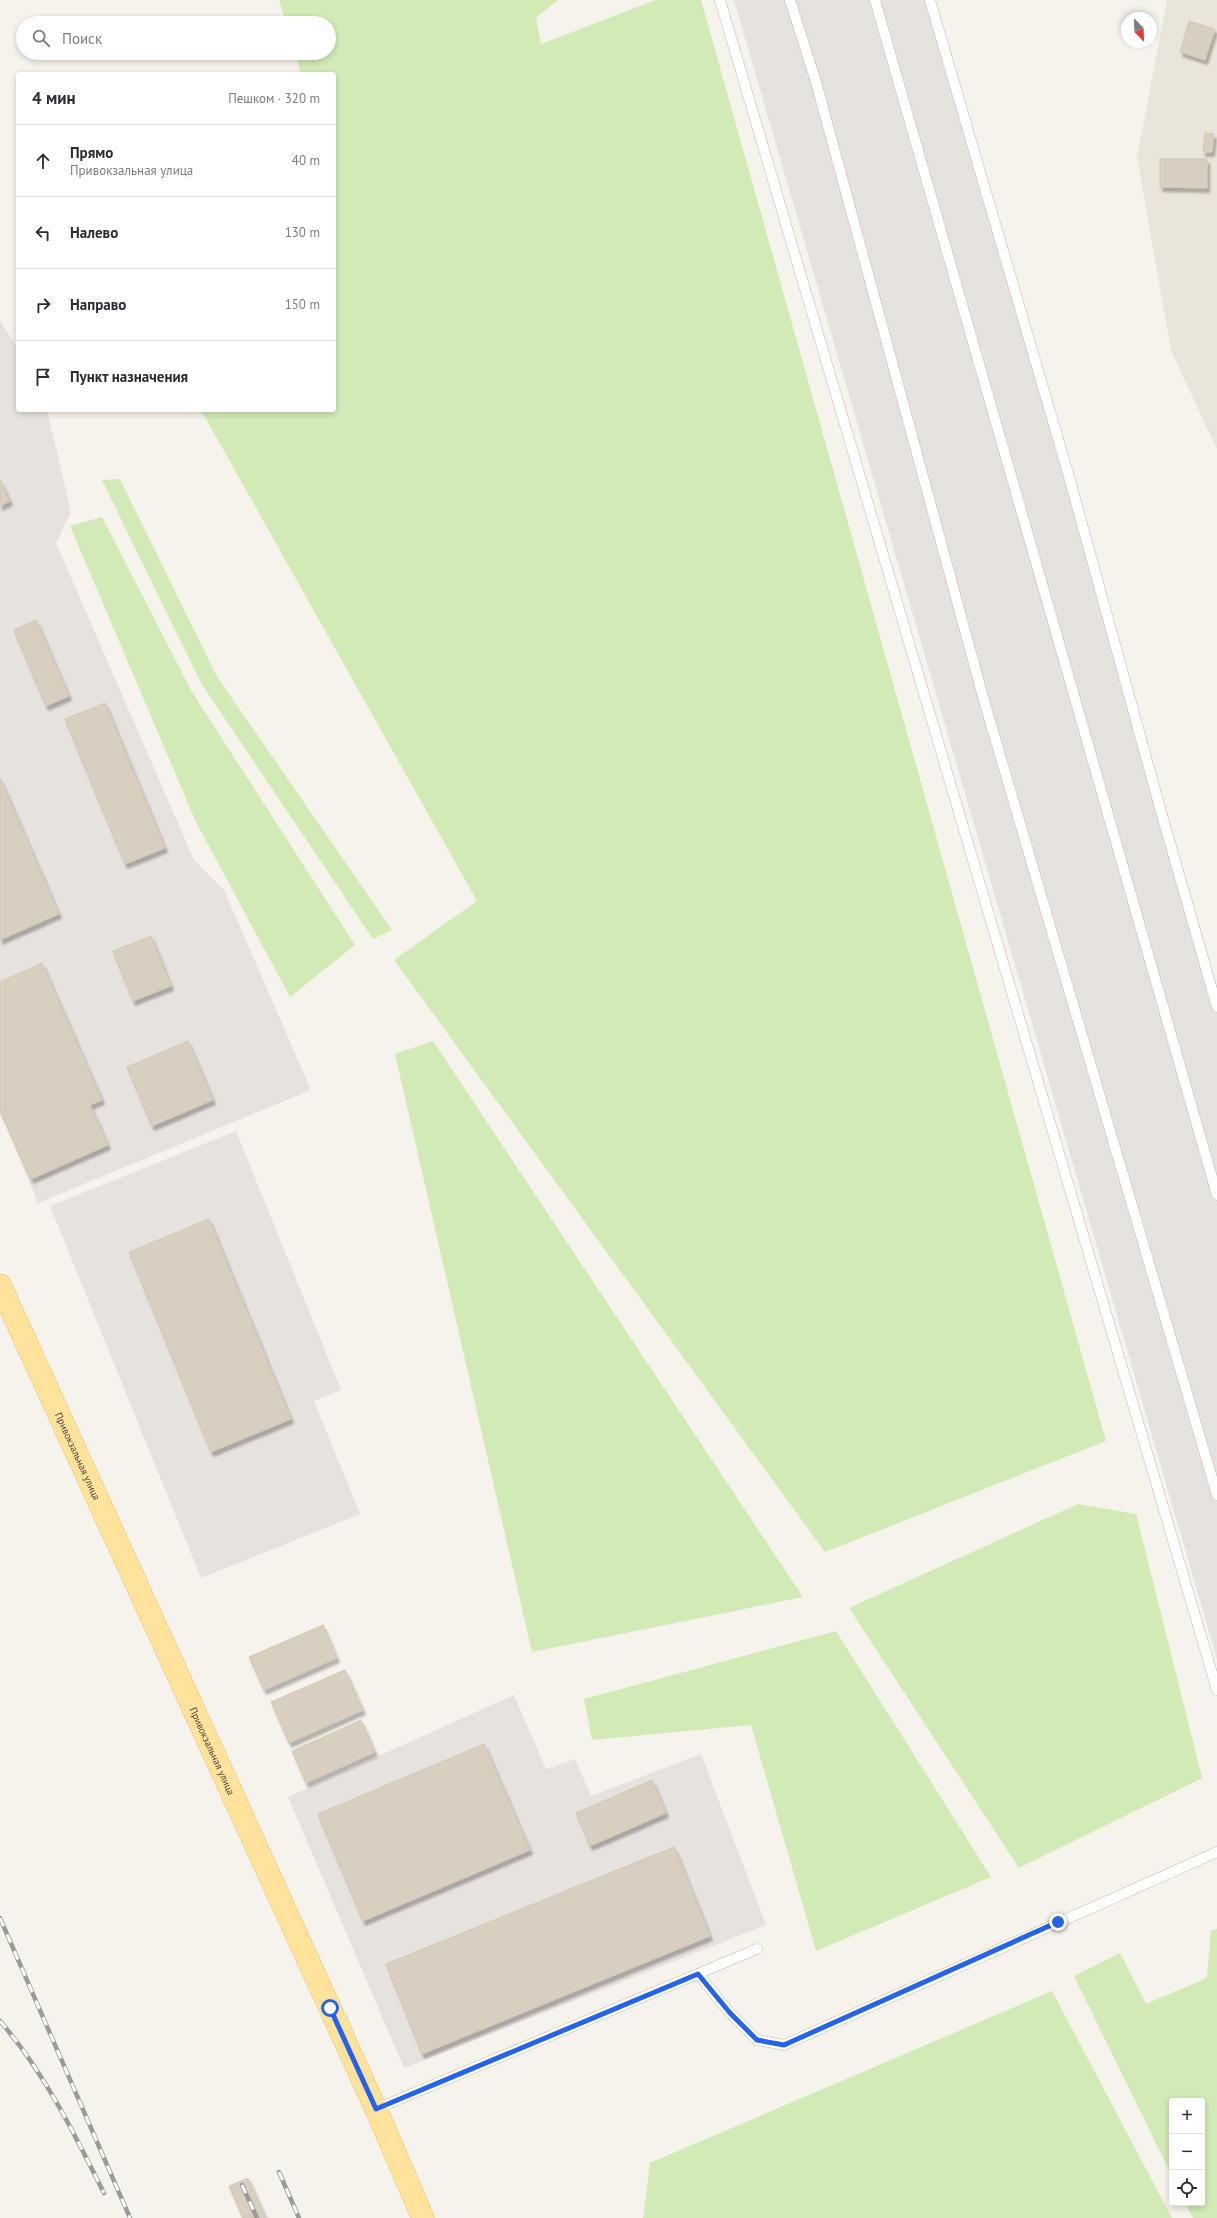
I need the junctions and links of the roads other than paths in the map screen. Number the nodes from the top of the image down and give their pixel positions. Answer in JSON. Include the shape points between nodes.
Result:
{"nodes":[{"id":1,"x":720,"y":0,"type":"edge"},
{"id":2,"x":790,"y":0,"type":"edge"},
{"id":3,"x":875,"y":0,"type":"edge"},
{"id":4,"x":930,"y":0,"type":"edge"},
{"id":5,"x":1217,"y":1007,"type":"edge"},
{"id":6,"x":1217,"y":1195,"type":"edge"},
{"id":7,"x":0,"y":1285,"type":"edge"},
{"id":8,"x":1217,"y":1495,"type":"edge"},
{"id":9,"x":1217,"y":1690,"type":"edge"},
{"id":10,"x":1217,"y":1852,"type":"edge"},
{"id":11,"x":757,"y":1949,"type":"dead end"},
{"id":12,"x":698,"y":1974,"type":"junction"},
{"id":13,"x":376,"y":2109,"type":"junction"},
{"id":14,"x":423,"y":2218,"type":"edge"}],
"edges":[{"from":1,"to":9,"type":"lane"},
{"from":2,"to":8,"type":"lane","via":[[816,82],[983,697]]},
{"from":3,"to":6,"type":"lane"},
{"from":4,"to":5,"type":"lane","via":[[1068,473]]},
{"from":7,"to":13,"type":"main road","name":"Привокзальная улица"},
{"from":10,"to":12,"type":"lane","via":[[784,2045],[757,2040],[730,2013]]},
{"from":11,"to":12,"type":"lane"},
{"from":12,"to":13,"type":"lane"},
{"from":13,"to":14,"type":"main road","name":"Привокзальная улица"}]}
